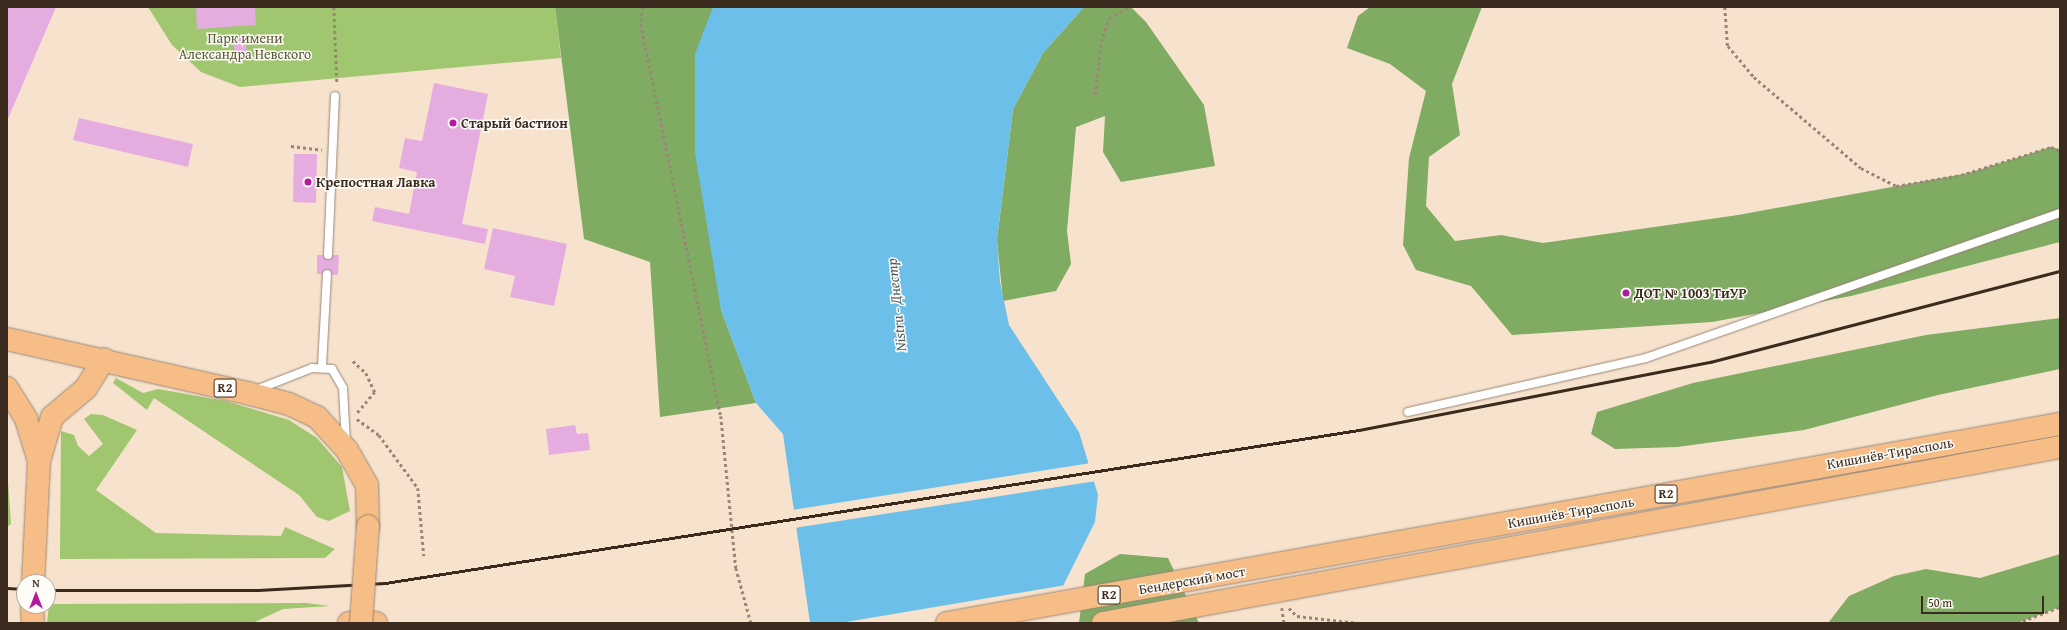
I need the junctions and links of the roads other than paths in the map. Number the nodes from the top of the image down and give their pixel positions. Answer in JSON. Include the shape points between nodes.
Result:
{"nodes":[{"id":1,"x":335,"y":96,"type":"dead end"},
{"id":2,"x":2060,"y":213,"type":"edge"},
{"id":3,"x":328,"y":255,"type":"dead end"},
{"id":4,"x":327,"y":274,"type":"dead end"},
{"id":5,"x":7,"y":339,"type":"edge"},
{"id":6,"x":104,"y":359,"type":"junction"},
{"id":7,"x":322,"y":366,"type":"junction"},
{"id":8,"x":7,"y":388,"type":"edge"},
{"id":9,"x":247,"y":393,"type":"junction"},
{"id":10,"x":1408,"y":412,"type":"dead end"},
{"id":11,"x":2060,"y":424,"type":"edge"},
{"id":12,"x":2060,"y":447,"type":"edge"},
{"id":13,"x":347,"y":450,"type":"junction"},
{"id":14,"x":39,"y":461,"type":"junction"},
{"id":15,"x":1272,"y":566,"type":"joint"},
{"id":16,"x":33,"y":574,"type":"edge"},
{"id":17,"x":1276,"y":592,"type":"joint"},
{"id":18,"x":349,"y":623,"type":"edge"},
{"id":19,"x":361,"y":623,"type":"edge"},
{"id":20,"x":376,"y":623,"type":"edge"},
{"id":21,"x":946,"y":623,"type":"edge"},
{"id":22,"x":1103,"y":623,"type":"edge"}],
"edges":[{"from":1,"to":3,"type":"lane","via":[[335,152]]},
{"from":2,"to":10,"type":"lane","via":[[1646,358]]},
{"from":4,"to":7,"type":"lane"},
{"from":5,"to":6,"type":"main road","number":"R2"},
{"from":6,"to":9,"type":"main road","number":"R2"},
{"from":6,"to":14,"type":"main road","via":[[86,388],[52,417]]},
{"from":7,"to":9,"type":"lane"},
{"from":7,"to":13,"type":"lane","via":[[332,369],[343,388]]},
{"from":8,"to":14,"type":"main road","via":[[26,419]]},
{"from":9,"to":13,"type":"main road","number":"R2","via":[[289,404],[317,417]]},
{"from":11,"to":15,"type":"main road","name":"Кишинёв-Тирасполь","number":"R2"},
{"from":12,"to":17,"type":"main road","name":"Кишинёв-Тирасполь","number":"R2"},
{"from":13,"to":19,"type":"main road","number":"R2","bridge":true,"via":[[366,485],[368,526]]},
{"from":14,"to":16,"type":"main road","via":[[34,515]]},
{"from":15,"to":21,"type":"main road","name":"Бендерский мост","number":"R2"},
{"from":17,"to":22,"type":"main road","name":"Бендерский мост","number":"R2"},
{"from":18,"to":20,"type":"main road"}]}
